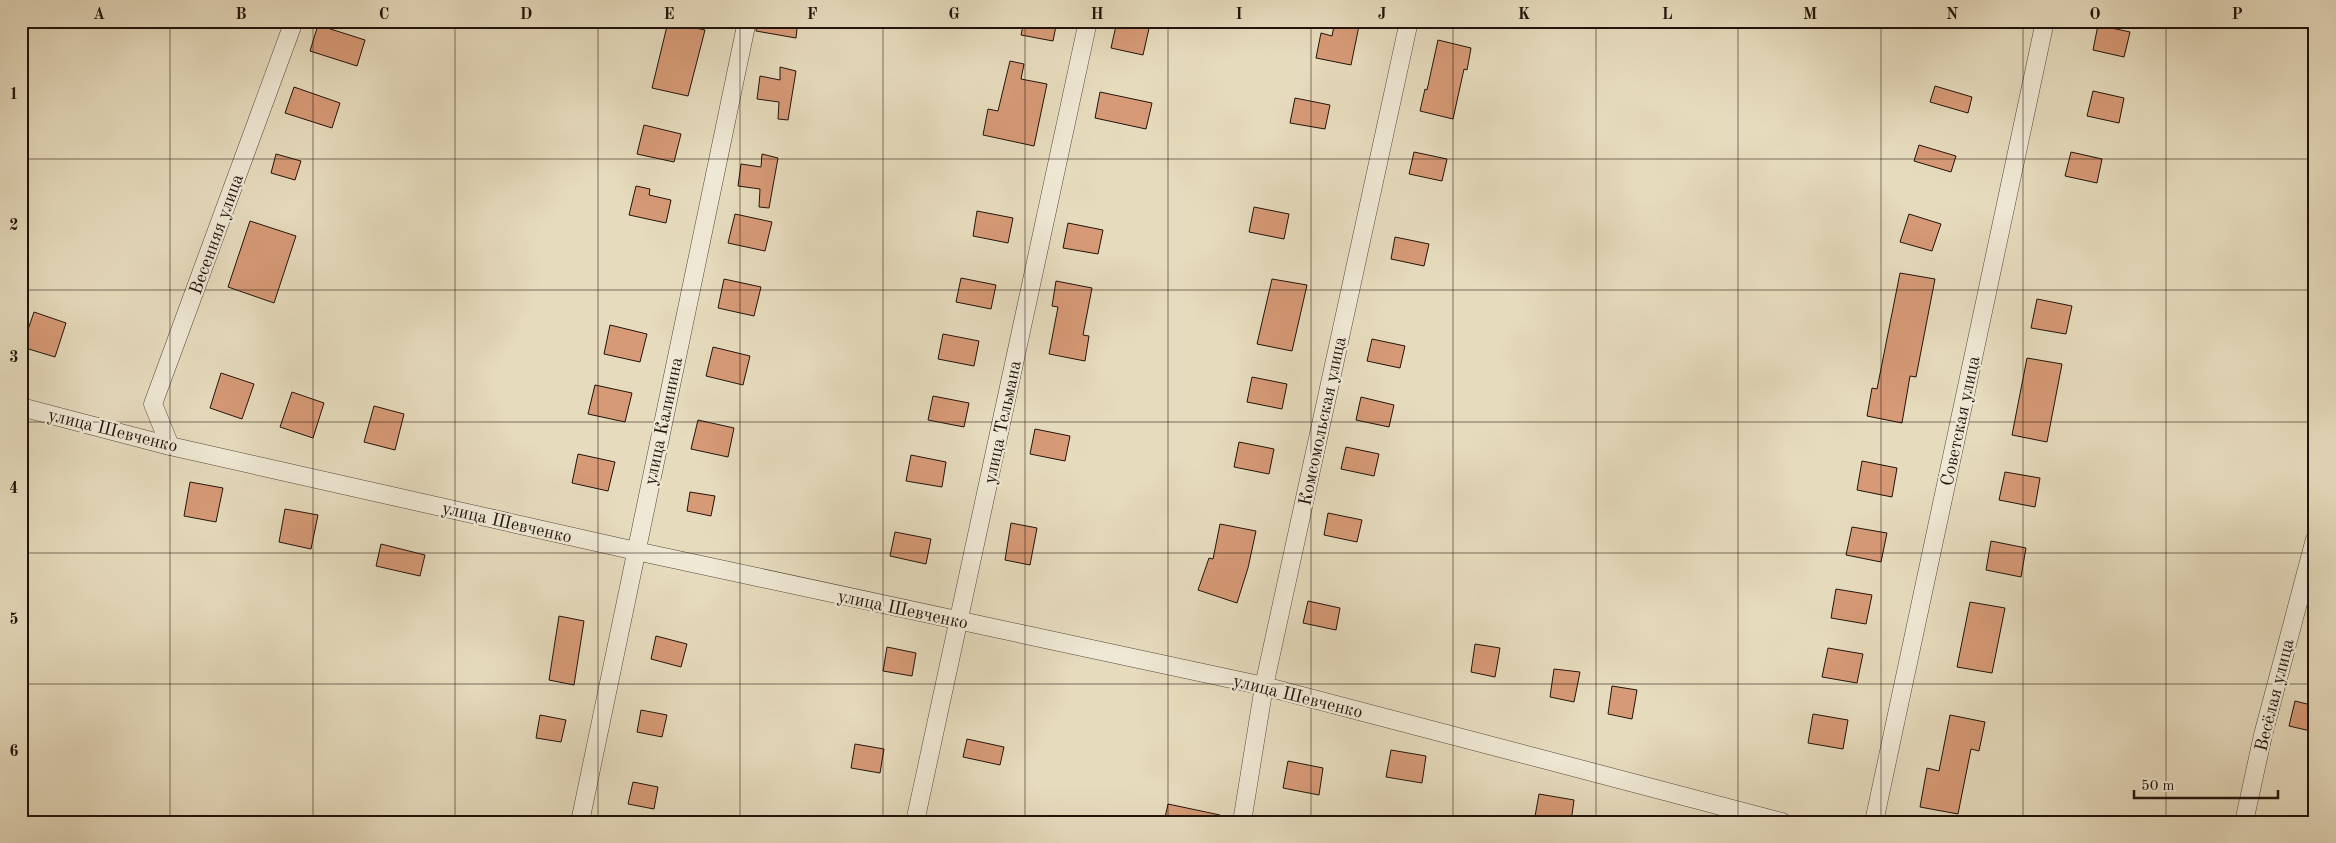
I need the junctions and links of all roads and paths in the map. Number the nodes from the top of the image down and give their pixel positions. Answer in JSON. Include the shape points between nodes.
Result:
{"nodes":[{"id":1,"x":294,"y":21,"type":"edge"},
{"id":2,"x":747,"y":21,"type":"edge"},
{"id":3,"x":1088,"y":21,"type":"edge"},
{"id":4,"x":1409,"y":21,"type":"edge"},
{"id":5,"x":2045,"y":21,"type":"edge"},
{"id":6,"x":21,"y":407,"type":"edge"},
{"id":7,"x":170,"y":446,"type":"junction"},
{"id":8,"x":2315,"y":539,"type":"edge"},
{"id":9,"x":636,"y":551,"type":"junction"},
{"id":10,"x":959,"y":622,"type":"junction"},
{"id":11,"x":1264,"y":686,"type":"junction"},
{"id":12,"x":580,"y":822,"type":"edge"},
{"id":13,"x":915,"y":822,"type":"edge"},
{"id":14,"x":1242,"y":822,"type":"edge"},
{"id":15,"x":1782,"y":822,"type":"edge"},
{"id":16,"x":1874,"y":822,"type":"edge"},
{"id":17,"x":2244,"y":822,"type":"edge"}],
"edges":[{"from":1,"to":7,"type":"street","name":"Весенняя улица","via":[[153,404]]},
{"from":2,"to":9,"type":"street","name":"улица Калинина"},
{"from":3,"to":10,"type":"street","name":"улица Тельмана"},
{"from":4,"to":11,"type":"street","name":"Комсомольская улица"},
{"from":5,"to":16,"type":"street","name":"Советская улица"},
{"from":6,"to":7,"type":"street","name":"улица Шевченко"},
{"from":7,"to":9,"type":"street","name":"улица Шевченко"},
{"from":8,"to":17,"type":"street","name":"Весёлая улица","via":[[2263,735]]},
{"from":9,"to":10,"type":"street","name":"улица Шевченко"},
{"from":9,"to":12,"type":"street","name":"улица Калинина"},
{"from":10,"to":11,"type":"street","name":"улица Шевченко"},
{"from":10,"to":13,"type":"street","name":"улица Тельмана"},
{"from":11,"to":14,"type":"street","name":"Комсомольская улица"},
{"from":11,"to":15,"type":"street","name":"улица Шевченко"}]}
